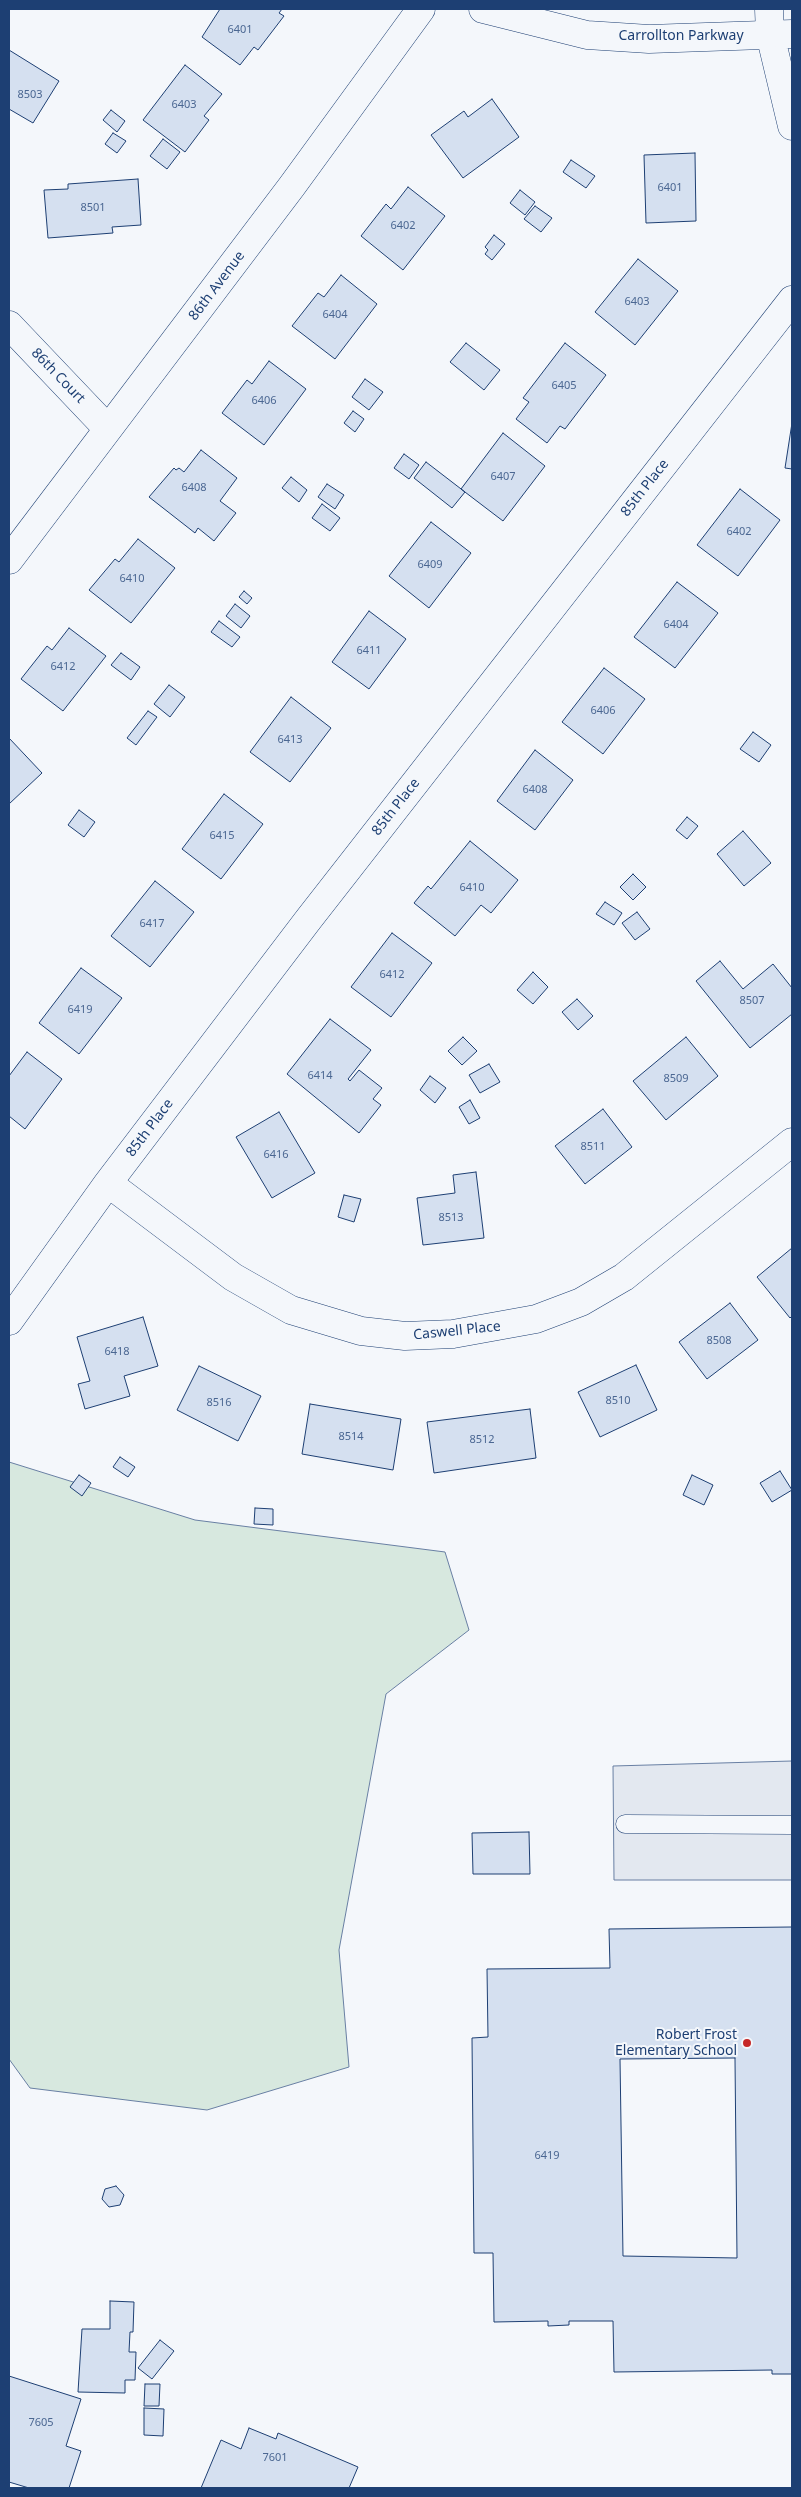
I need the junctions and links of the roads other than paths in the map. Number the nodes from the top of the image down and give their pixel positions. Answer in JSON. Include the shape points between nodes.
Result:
{"nodes":[{"id":1,"x":421,"y":9,"type":"edge"},
{"id":2,"x":484,"y":9,"type":"edge"},
{"id":3,"x":777,"y":26,"type":"edge"},
{"id":4,"x":792,"y":126,"type":"edge"},
{"id":5,"x":792,"y":300,"type":"edge"},
{"id":6,"x":9,"y":325,"type":"edge"},
{"id":7,"x":107,"y":428,"type":"junction"},
{"id":8,"x":9,"y":560,"type":"edge"},
{"id":9,"x":792,"y":1142,"type":"edge"},
{"id":10,"x":108,"y":1183,"type":"junction"},
{"id":11,"x":9,"y":1321,"type":"edge"},
{"id":12,"x":625,"y":1824,"type":"dead end"},
{"id":13,"x":792,"y":1825,"type":"edge"}],
"edges":[{"from":1,"to":7,"type":"street","name":"86th Avenue","via":[[292,186]]},
{"from":2,"to":3,"type":"street","name":"Carrollton Parkway","via":[[587,35],[648,39]]},
{"from":3,"to":4,"type":"street"},
{"from":5,"to":10,"type":"street","name":"85th Place","via":[[464,719]]},
{"from":6,"to":7,"type":"street","name":"86th Court"},
{"from":7,"to":8,"type":"street","name":"86th Avenue"},
{"from":9,"to":10,"type":"street","name":"Caswell Place","via":[[624,1277],[581,1302],[536,1319],[453,1334],[406,1336],[361,1331],[291,1310],[233,1277]]},
{"from":10,"to":11,"type":"street","name":"85th Place"},
{"from":12,"to":13,"type":"lane"}]}
